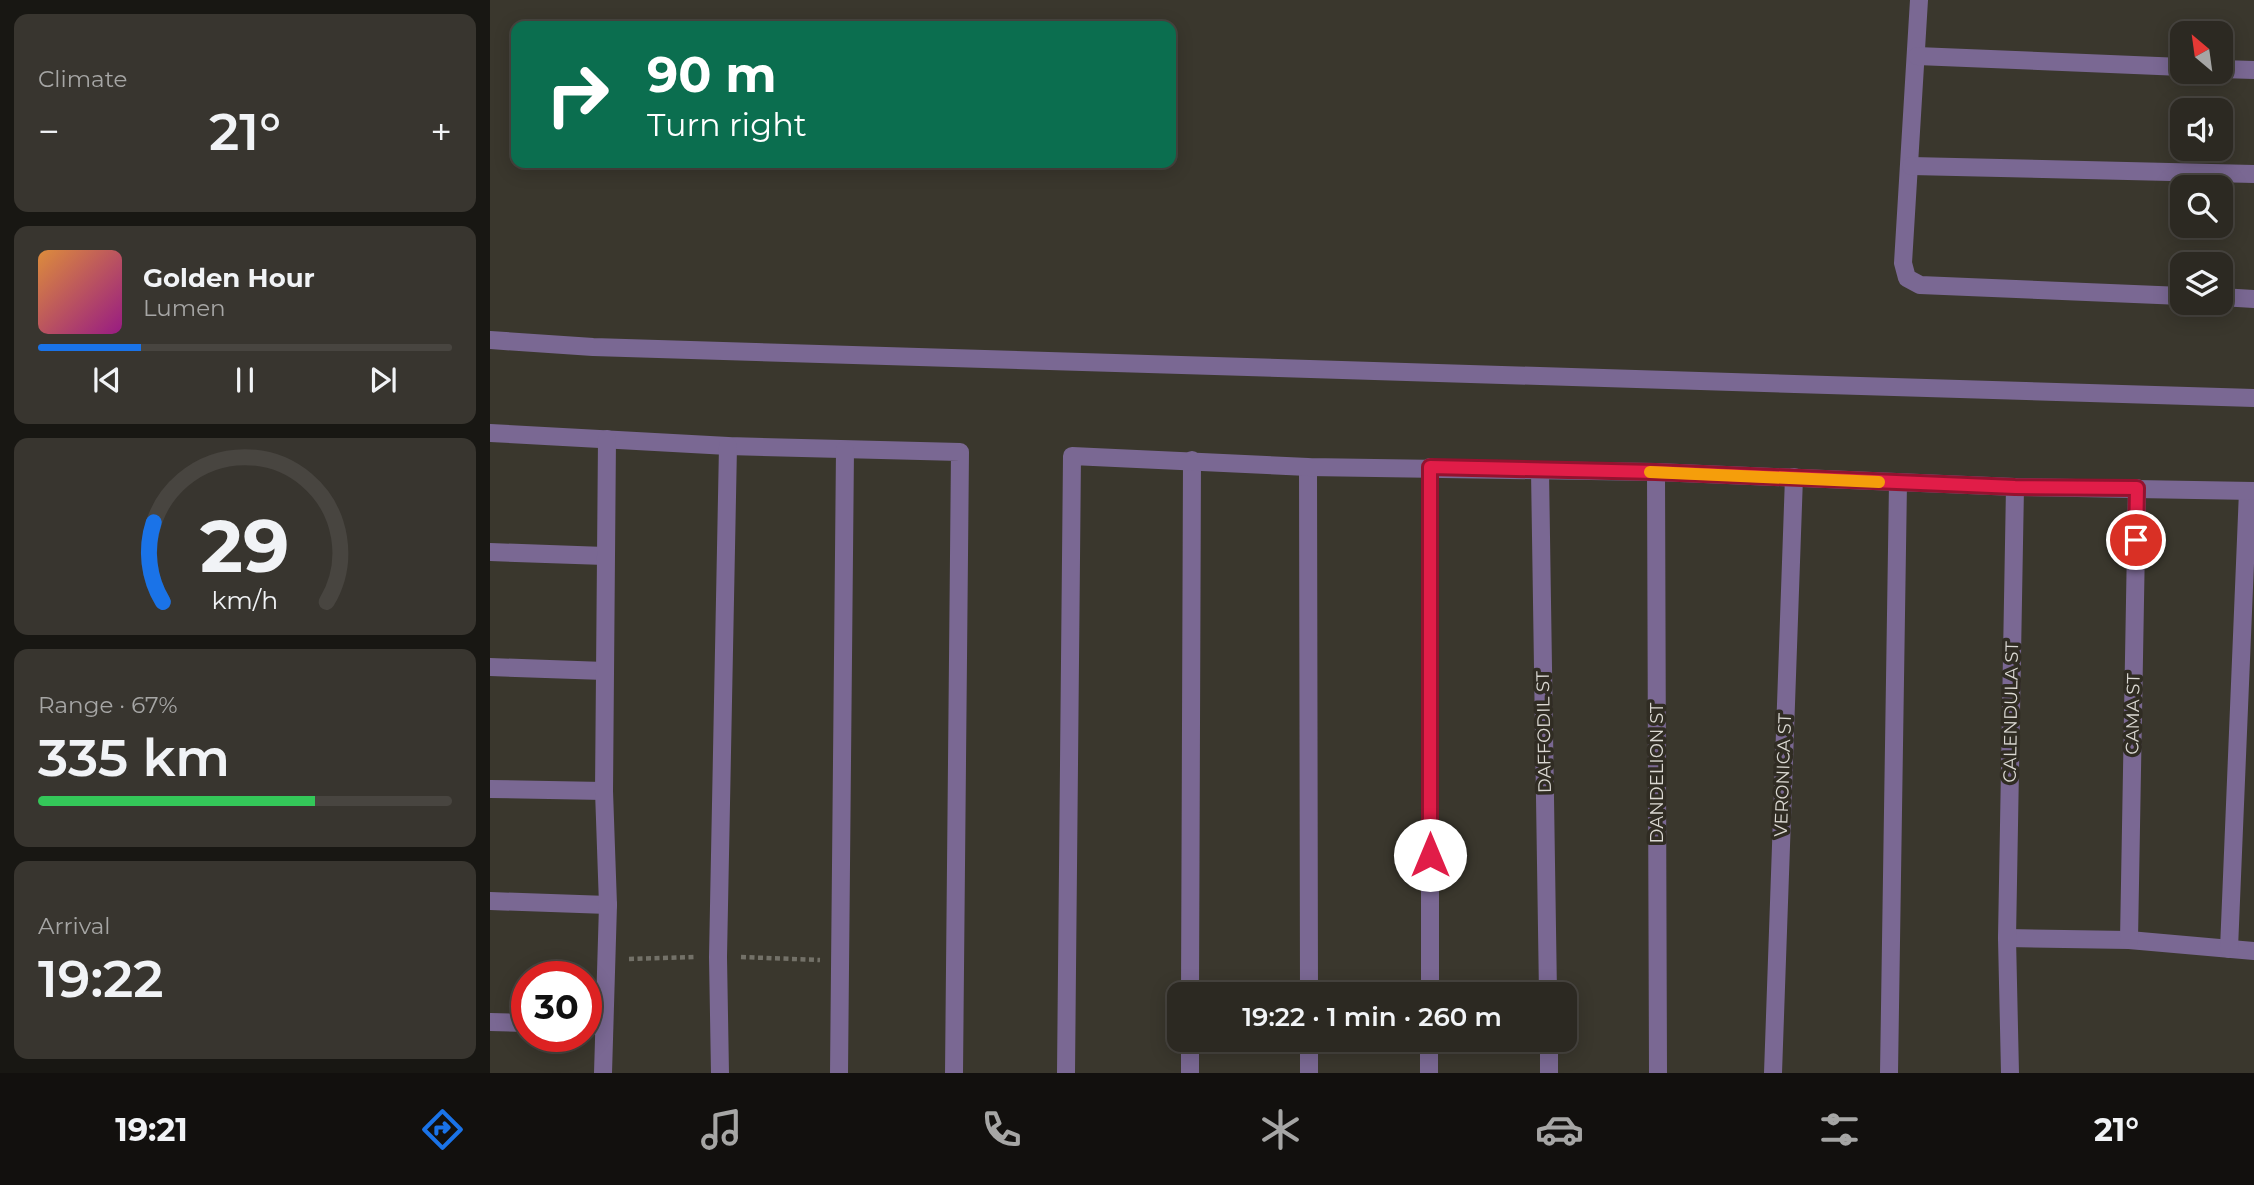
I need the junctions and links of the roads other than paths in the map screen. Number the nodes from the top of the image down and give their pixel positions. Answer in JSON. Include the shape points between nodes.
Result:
{"nodes":[{"id":1,"x":1919,"y":0,"type":"edge"},
{"id":2,"x":1917,"y":56,"type":"junction"},
{"id":3,"x":2170,"y":67,"type":"edge"},
{"id":4,"x":2233,"y":69,"type":"edge"},
{"id":5,"x":2254,"y":70,"type":"edge"},
{"id":6,"x":1911,"y":166,"type":"junction"},
{"id":7,"x":2254,"y":174,"type":"edge"},
{"id":8,"x":2170,"y":295,"type":"edge"},
{"id":9,"x":2233,"y":298,"type":"edge"},
{"id":10,"x":2254,"y":299,"type":"edge"},
{"id":11,"x":490,"y":340,"type":"edge"},
{"id":12,"x":2254,"y":398,"type":"edge"},
{"id":13,"x":490,"y":433,"type":"edge"},
{"id":14,"x":607,"y":439,"type":"junction"},
{"id":15,"x":728,"y":446,"type":"junction"},
{"id":16,"x":845,"y":450,"type":"junction"},
{"id":17,"x":1192,"y":460,"type":"junction"},
{"id":18,"x":1308,"y":467,"type":"junction"},
{"id":19,"x":1430,"y":467,"type":"junction"},
{"id":20,"x":1540,"y":471,"type":"junction"},
{"id":21,"x":1656,"y":472,"type":"junction"},
{"id":22,"x":1794,"y":477,"type":"junction"},
{"id":23,"x":1898,"y":483,"type":"junction"},
{"id":24,"x":2015,"y":487,"type":"junction"},
{"id":25,"x":2137,"y":488,"type":"junction"},
{"id":26,"x":2251,"y":491,"type":"edge"},
{"id":27,"x":490,"y":552,"type":"edge"},
{"id":28,"x":605,"y":556,"type":"junction"},
{"id":29,"x":490,"y":667,"type":"edge"},
{"id":30,"x":606,"y":671,"type":"junction"},
{"id":31,"x":490,"y":789,"type":"edge"},
{"id":32,"x":604,"y":792,"type":"junction"},
{"id":33,"x":490,"y":901,"type":"edge"},
{"id":34,"x":608,"y":905,"type":"junction"},
{"id":35,"x":2007,"y":938,"type":"junction"},
{"id":36,"x":2129,"y":940,"type":"junction"},
{"id":37,"x":2229,"y":949,"type":"junction"},
{"id":38,"x":2254,"y":951,"type":"edge"},
{"id":39,"x":602,"y":961,"type":"edge"},
{"id":40,"x":1190,"y":982,"type":"edge"},
{"id":41,"x":1309,"y":982,"type":"edge"},
{"id":42,"x":1430,"y":982,"type":"edge"},
{"id":43,"x":1548,"y":982,"type":"edge"},
{"id":44,"x":490,"y":1022,"type":"edge"},
{"id":45,"x":511,"y":1023,"type":"edge"},
{"id":46,"x":600,"y":1052,"type":"edge"},
{"id":47,"x":1190,"y":1052,"type":"edge"},
{"id":48,"x":1309,"y":1052,"type":"edge"},
{"id":49,"x":1429,"y":1052,"type":"edge"},
{"id":50,"x":1549,"y":1052,"type":"edge"},
{"id":51,"x":603,"y":1073,"type":"edge"},
{"id":52,"x":720,"y":1073,"type":"edge"},
{"id":53,"x":839,"y":1073,"type":"edge"},
{"id":54,"x":954,"y":1073,"type":"edge"},
{"id":55,"x":1066,"y":1073,"type":"edge"},
{"id":56,"x":1190,"y":1073,"type":"edge"},
{"id":57,"x":1309,"y":1073,"type":"edge"},
{"id":58,"x":1429,"y":1073,"type":"edge"},
{"id":59,"x":1549,"y":1073,"type":"edge"},
{"id":60,"x":1658,"y":1073,"type":"edge"},
{"id":61,"x":1773,"y":1073,"type":"edge"},
{"id":62,"x":1889,"y":1073,"type":"edge"},
{"id":63,"x":2010,"y":1073,"type":"edge"}],
"edges":[{"from":1,"to":2,"type":"street"},
{"from":2,"to":3,"type":"street"},
{"from":2,"to":6,"type":"street"},
{"from":4,"to":5,"type":"street"},
{"from":6,"to":7,"type":"street"},
{"from":6,"to":8,"type":"street","via":[[1903,263],[1907,278],[1920,285]]},
{"from":9,"to":10,"type":"street"},
{"from":11,"to":12,"type":"street","via":[[649,349]]},
{"from":13,"to":14,"type":"street"},
{"from":14,"to":15,"type":"street"},
{"from":14,"to":28,"type":"street"},
{"from":15,"to":16,"type":"street"},
{"from":15,"to":52,"type":"street"},
{"from":16,"to":53,"type":"street"},
{"from":16,"to":54,"type":"street","via":[[960,452]]},
{"from":17,"to":18,"type":"street"},
{"from":17,"to":40,"type":"street"},
{"from":17,"to":55,"type":"street","via":[[1072,456]]},
{"from":18,"to":19,"type":"street"},
{"from":18,"to":41,"type":"street"},
{"from":19,"to":20,"type":"street"},
{"from":19,"to":42,"type":"street"},
{"from":20,"to":21,"type":"street"},
{"from":20,"to":43,"type":"street","name":"DAFFODIL ST"},
{"from":21,"to":22,"type":"street"},
{"from":21,"to":60,"type":"street","name":"DANDELION ST"},
{"from":22,"to":23,"type":"street"},
{"from":22,"to":61,"type":"street","name":"VERONICA ST"},
{"from":23,"to":24,"type":"street"},
{"from":23,"to":62,"type":"street"},
{"from":24,"to":25,"type":"street"},
{"from":24,"to":35,"type":"street","name":"CALENDULA ST"},
{"from":25,"to":26,"type":"street"},
{"from":25,"to":36,"type":"street","name":"CAMA ST"},
{"from":26,"to":37,"type":"street"},
{"from":27,"to":28,"type":"street"},
{"from":28,"to":30,"type":"street"},
{"from":29,"to":30,"type":"street"},
{"from":30,"to":32,"type":"street"},
{"from":31,"to":32,"type":"street"},
{"from":32,"to":34,"type":"street"},
{"from":33,"to":34,"type":"street"},
{"from":34,"to":39,"type":"street"},
{"from":35,"to":36,"type":"street"},
{"from":35,"to":63,"type":"street","name":"CALENDULA ST"},
{"from":36,"to":37,"type":"street"},
{"from":37,"to":38,"type":"street"},
{"from":44,"to":45,"type":"street"},
{"from":46,"to":51,"type":"street"},
{"from":47,"to":56,"type":"street"},
{"from":48,"to":57,"type":"street"},
{"from":49,"to":58,"type":"street"},
{"from":50,"to":59,"type":"street"}]}
